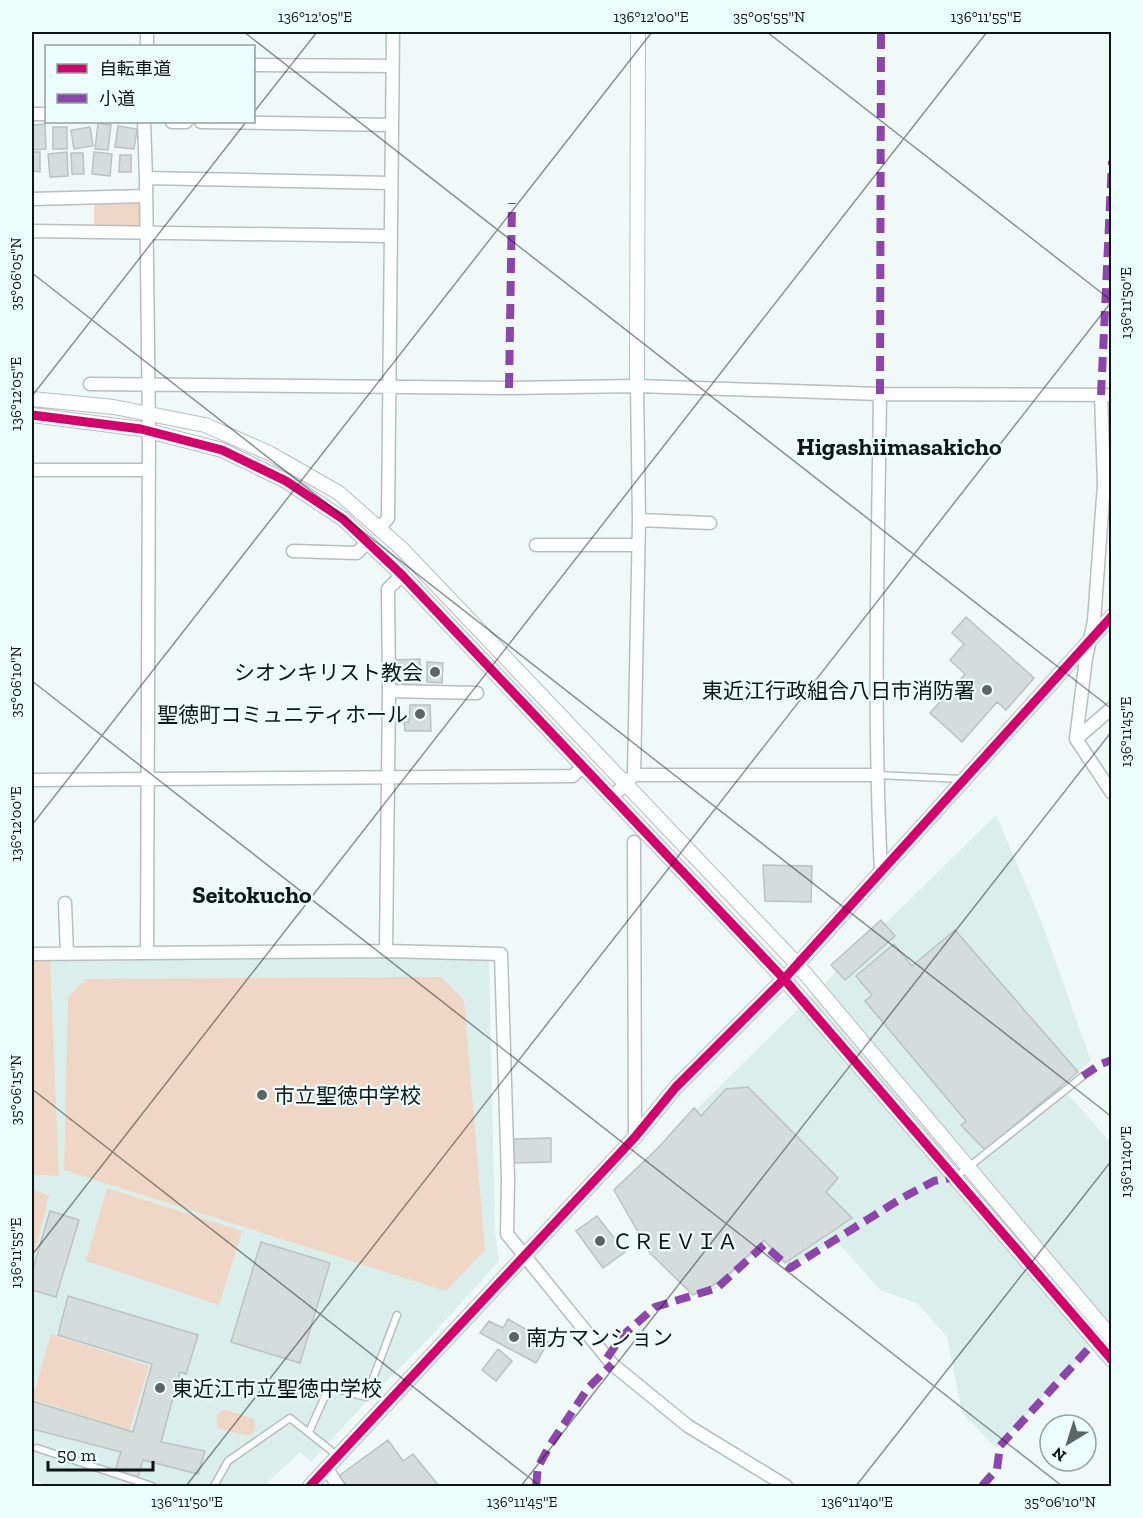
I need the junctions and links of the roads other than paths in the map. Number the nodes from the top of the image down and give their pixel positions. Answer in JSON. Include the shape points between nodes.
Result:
{"nodes":[{"id":1,"x":393,"y":32,"type":"edge"},
{"id":2,"x":638,"y":32,"type":"edge"},
{"id":3,"x":255,"y":65,"type":"edge"},
{"id":4,"x":392,"y":66,"type":"junction"},
{"id":5,"x":144,"y":123,"type":"edge"},
{"id":6,"x":255,"y":123,"type":"edge"},
{"id":7,"x":391,"y":125,"type":"junction"},
{"id":8,"x":146,"y":178,"type":"junction"},
{"id":9,"x":390,"y":183,"type":"junction"},
{"id":10,"x":146,"y":196,"type":"junction"},
{"id":11,"x":32,"y":199,"type":"edge"},
{"id":12,"x":32,"y":231,"type":"edge"},
{"id":13,"x":146,"y":233,"type":"junction"},
{"id":14,"x":390,"y":236,"type":"junction"},
{"id":15,"x":148,"y":383,"type":"junction"},
{"id":16,"x":90,"y":384,"type":"dead end"},
{"id":17,"x":389,"y":387,"type":"junction"},
{"id":18,"x":637,"y":387,"type":"junction"},
{"id":19,"x":880,"y":394,"type":"junction"},
{"id":20,"x":1106,"y":395,"type":"edge"},
{"id":21,"x":32,"y":399,"type":"edge"},
{"id":22,"x":149,"y":414,"type":"junction"},
{"id":23,"x":32,"y":416,"type":"edge"},
{"id":24,"x":149,"y":431,"type":"junction"},
{"id":25,"x":32,"y":470,"type":"edge"},
{"id":26,"x":148,"y":470,"type":"junction"},
{"id":27,"x":639,"y":520,"type":"junction"},
{"id":28,"x":710,"y":523,"type":"dead end"},
{"id":29,"x":378,"y":529,"type":"junction"},
{"id":30,"x":367,"y":542,"type":"junction"},
{"id":31,"x":536,"y":545,"type":"dead end"},
{"id":32,"x":638,"y":545,"type":"junction"},
{"id":33,"x":293,"y":551,"type":"dead end"},
{"id":34,"x":402,"y":575,"type":"junction"},
{"id":35,"x":1112,"y":616,"type":"edge"},
{"id":36,"x":1091,"y":637,"type":"junction"},
{"id":37,"x":389,"y":691,"type":"junction"},
{"id":38,"x":477,"y":693,"type":"dead end"},
{"id":39,"x":1112,"y":708,"type":"edge"},
{"id":40,"x":1076,"y":739,"type":"junction"},
{"id":41,"x":583,"y":766,"type":"junction"},
{"id":42,"x":876,"y":775,"type":"junction"},
{"id":43,"x":388,"y":776,"type":"junction"},
{"id":44,"x":630,"y":779,"type":"junction"},
{"id":45,"x":964,"y":779,"type":"junction"},
{"id":46,"x":32,"y":780,"type":"edge"},
{"id":47,"x":149,"y":781,"type":"junction"},
{"id":48,"x":1112,"y":794,"type":"edge"},
{"id":49,"x":612,"y":797,"type":"junction"},
{"id":50,"x":634,"y":842,"type":"dead end"},
{"id":51,"x":881,"y":872,"type":"junction"},
{"id":52,"x":65,"y":903,"type":"dead end"},
{"id":53,"x":386,"y":951,"type":"junction"},
{"id":54,"x":147,"y":952,"type":"junction"},
{"id":55,"x":32,"y":954,"type":"edge"},
{"id":56,"x":67,"y":954,"type":"junction"},
{"id":57,"x":797,"y":964,"type":"junction"},
{"id":58,"x":784,"y":979,"type":"junction"},
{"id":59,"x":1083,"y":1076,"type":"dead end"},
{"id":60,"x":635,"y":1137,"type":"junction"},
{"id":61,"x":968,"y":1166,"type":"junction"},
{"id":62,"x":956,"y":1177,"type":"junction"},
{"id":63,"x":524,"y":1257,"type":"junction"},
{"id":64,"x":398,"y":1316,"type":"dead end"},
{"id":65,"x":1112,"y":1338,"type":"edge"},
{"id":66,"x":1112,"y":1360,"type":"edge"},
{"id":67,"x":309,"y":1432,"type":"junction"},
{"id":68,"x":37,"y":1448,"type":"dead end"},
{"id":69,"x":339,"y":1456,"type":"junction"},
{"id":70,"x":327,"y":1469,"type":"junction"},
{"id":71,"x":152,"y":1486,"type":"edge"},
{"id":72,"x":214,"y":1486,"type":"edge"},
{"id":73,"x":310,"y":1486,"type":"edge"},
{"id":74,"x":338,"y":1486,"type":"edge"},
{"id":75,"x":786,"y":1486,"type":"edge"}],
"edges":[{"from":1,"to":4,"type":"street"},
{"from":2,"to":18,"type":"street"},
{"from":3,"to":4,"type":"street"},
{"from":4,"to":7,"type":"street"},
{"from":5,"to":8,"type":"street"},
{"from":6,"to":7,"type":"street"},
{"from":7,"to":9,"type":"street"},
{"from":8,"to":9,"type":"street"},
{"from":8,"to":10,"type":"street"},
{"from":9,"to":14,"type":"street"},
{"from":10,"to":11,"type":"street"},
{"from":10,"to":13,"type":"street"},
{"from":12,"to":13,"type":"street"},
{"from":13,"to":14,"type":"street"},
{"from":13,"to":15,"type":"street"},
{"from":14,"to":17,"type":"street"},
{"from":15,"to":16,"type":"street"},
{"from":15,"to":17,"type":"street"},
{"from":15,"to":22,"type":"street"},
{"from":17,"to":18,"type":"street"},
{"from":17,"to":29,"type":"street","via":[[388,518]]},
{"from":18,"to":19,"type":"street"},
{"from":18,"to":27,"type":"street"},
{"from":19,"to":20,"type":"street"},
{"from":19,"to":42,"type":"street"},
{"from":20,"to":36,"type":"street","via":[[1104,484]]},
{"from":21,"to":22,"type":"street"},
{"from":22,"to":24,"type":"street"},
{"from":22,"to":29,"type":"street","via":[[205,425],[269,453],[339,493]]},
{"from":23,"to":24,"type":"street"},
{"from":24,"to":26,"type":"street"},
{"from":24,"to":30,"type":"street","via":[[222,450],[286,481],[343,519]]},
{"from":25,"to":26,"type":"street"},
{"from":26,"to":47,"type":"street"},
{"from":27,"to":28,"type":"street"},
{"from":27,"to":32,"type":"street"},
{"from":29,"to":44,"type":"street"},
{"from":30,"to":33,"type":"street","via":[[357,553]]},
{"from":30,"to":34,"type":"street"},
{"from":31,"to":32,"type":"street"},
{"from":32,"to":44,"type":"street"},
{"from":34,"to":37,"type":"street","via":[[388,589]]},
{"from":34,"to":41,"type":"street"},
{"from":35,"to":36,"type":"street"},
{"from":36,"to":40,"type":"street"},
{"from":36,"to":45,"type":"street"},
{"from":37,"to":38,"type":"street"},
{"from":37,"to":43,"type":"street"},
{"from":39,"to":40,"type":"street"},
{"from":40,"to":48,"type":"street"},
{"from":41,"to":43,"type":"street","via":[[573,776]]},
{"from":41,"to":49,"type":"street"},
{"from":42,"to":44,"type":"street"},
{"from":42,"to":45,"type":"lane"},
{"from":42,"to":51,"type":"street"},
{"from":43,"to":47,"type":"street"},
{"from":43,"to":53,"type":"street"},
{"from":44,"to":49,"type":"street"},
{"from":44,"to":57,"type":"street"},
{"from":45,"to":51,"type":"street"},
{"from":46,"to":47,"type":"street"},
{"from":47,"to":54,"type":"street"},
{"from":49,"to":58,"type":"street"},
{"from":50,"to":60,"type":"street"},
{"from":51,"to":57,"type":"street"},
{"from":52,"to":56,"type":"street"},
{"from":53,"to":54,"type":"street"},
{"from":53,"to":63,"type":"street","via":[[501,954],[507,1234]]},
{"from":54,"to":56,"type":"street"},
{"from":55,"to":56,"type":"street"},
{"from":57,"to":58,"type":"street"},
{"from":57,"to":61,"type":"street"},
{"from":58,"to":60,"type":"street","via":[[676,1087]]},
{"from":58,"to":62,"type":"street"},
{"from":59,"to":61,"type":"lane"},
{"from":60,"to":63,"type":"street"},
{"from":61,"to":62,"type":"lane"},
{"from":61,"to":65,"type":"street"},
{"from":62,"to":66,"type":"street"},
{"from":63,"to":69,"type":"street"},
{"from":63,"to":75,"type":"street","via":[[612,1364],[688,1426]]},
{"from":64,"to":67,"type":"lane","via":[[366,1397],[329,1387]]},
{"from":67,"to":69,"type":"lane"},
{"from":67,"to":72,"type":"lane","via":[[291,1418],[228,1461]]},
{"from":68,"to":71,"type":"lane"},
{"from":69,"to":70,"type":"street"},
{"from":70,"to":73,"type":"street"},
{"from":70,"to":74,"type":"street"}]}
